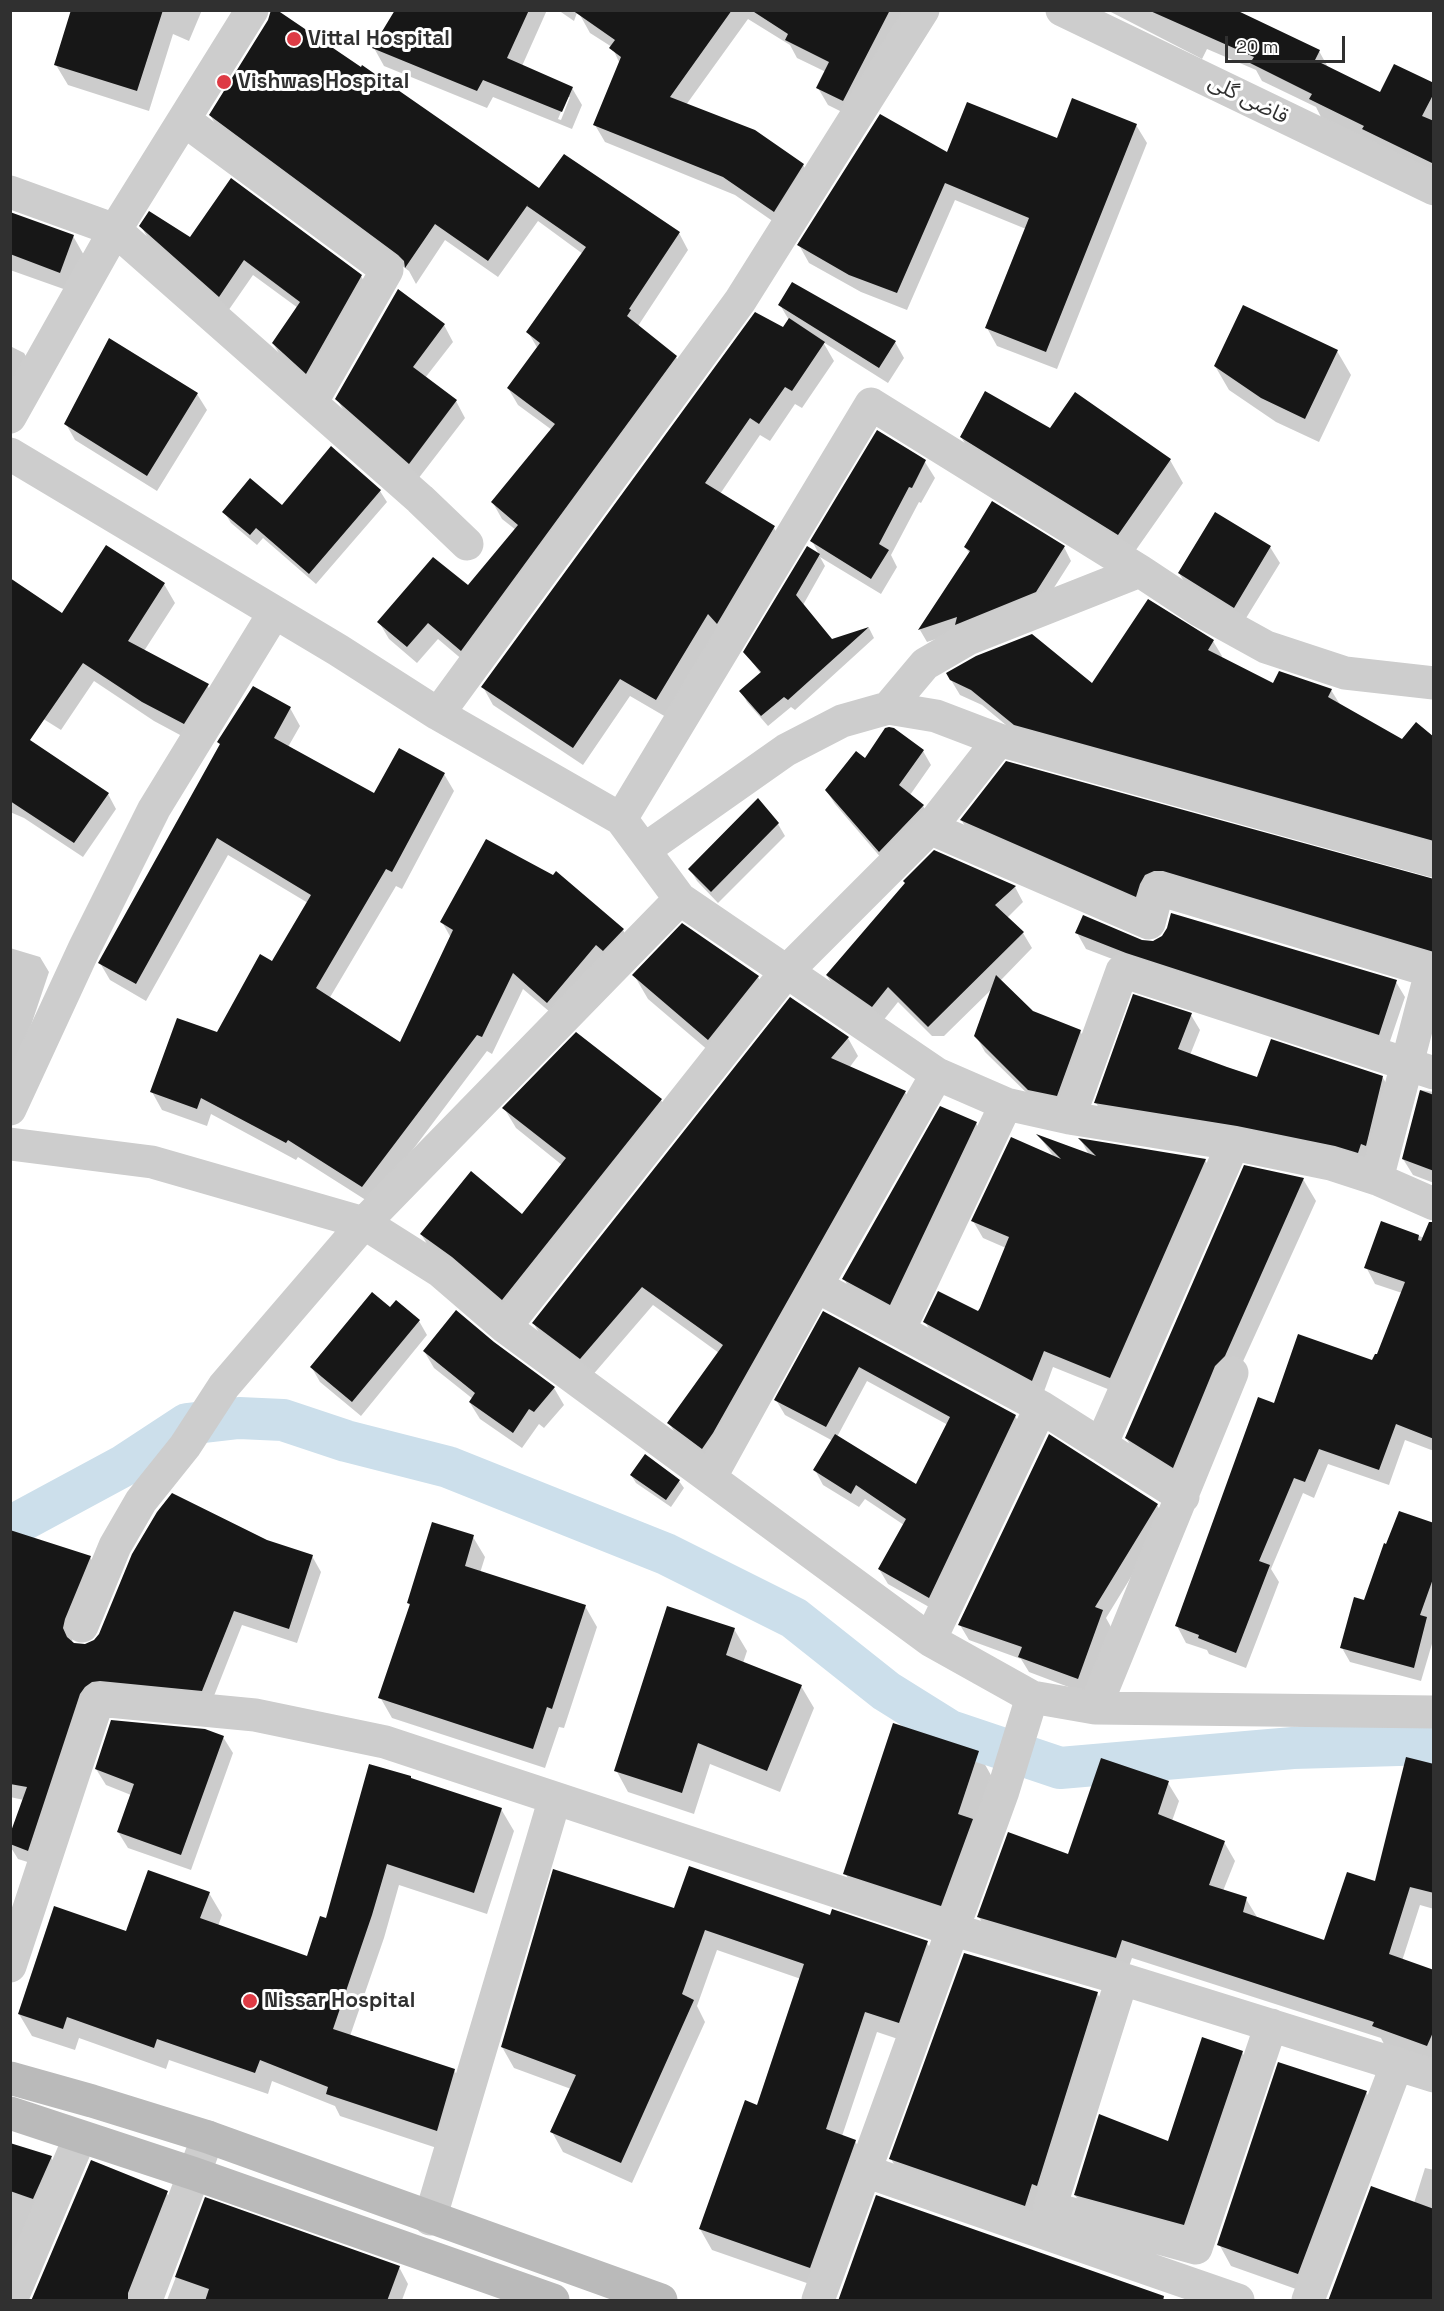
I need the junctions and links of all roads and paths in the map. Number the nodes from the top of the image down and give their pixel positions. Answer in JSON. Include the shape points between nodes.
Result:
{"nodes":[{"id":1,"x":252,"y":10,"type":"edge"},
{"id":2,"x":923,"y":10,"type":"edge"},
{"id":3,"x":1062,"y":10,"type":"edge"},
{"id":4,"x":184,"y":120,"type":"junction"},
{"id":5,"x":1434,"y":189,"type":"edge"},
{"id":6,"x":10,"y":192,"type":"edge"},
{"id":7,"x":115,"y":230,"type":"junction"},
{"id":8,"x":311,"y":404,"type":"junction"},
{"id":9,"x":10,"y":417,"type":"edge"},
{"id":10,"x":10,"y":454,"type":"edge"},
{"id":11,"x":467,"y":544,"type":"dead end"},
{"id":12,"x":1140,"y":571,"type":"junction"},
{"id":13,"x":274,"y":613,"type":"junction"},
{"id":14,"x":1434,"y":683,"type":"edge"},
{"id":15,"x":888,"y":708,"type":"junction"},
{"id":16,"x":438,"y":714,"type":"junction"},
{"id":17,"x":999,"y":740,"type":"junction"},
{"id":18,"x":621,"y":819,"type":"junction"},
{"id":19,"x":930,"y":828,"type":"junction"},
{"id":20,"x":644,"y":850,"type":"junction"},
{"id":21,"x":1434,"y":861,"type":"edge"},
{"id":22,"x":680,"y":899,"type":"junction"},
{"id":23,"x":787,"y":971,"type":"junction"},
{"id":24,"x":1432,"y":972,"type":"edge"},
{"id":25,"x":1420,"y":1068,"type":"edge"},
{"id":26,"x":937,"y":1074,"type":"junction"},
{"id":27,"x":1006,"y":1104,"type":"junction"},
{"id":28,"x":10,"y":1109,"type":"edge"},
{"id":29,"x":1069,"y":1118,"type":"junction"},
{"id":30,"x":10,"y":1144,"type":"edge"},
{"id":31,"x":1233,"y":1144,"type":"junction"},
{"id":32,"x":1377,"y":1179,"type":"junction"},
{"id":33,"x":1434,"y":1204,"type":"edge"},
{"id":34,"x":364,"y":1223,"type":"junction"},
{"id":35,"x":816,"y":1286,"type":"junction"},
{"id":36,"x":505,"y":1328,"type":"junction"},
{"id":37,"x":899,"y":1330,"type":"junction"},
{"id":38,"x":1232,"y":1373,"type":"dead end"},
{"id":39,"x":1041,"y":1407,"type":"junction"},
{"id":40,"x":1101,"y":1445,"type":"junction"},
{"id":41,"x":710,"y":1478,"type":"junction"},
{"id":42,"x":1183,"y":1497,"type":"junction"},
{"id":43,"x":82,"y":1626,"type":"dead end"},
{"id":44,"x":930,"y":1640,"type":"junction"},
{"id":45,"x":1095,"y":1708,"type":"junction"},
{"id":46,"x":1028,"y":1709,"type":"junction"},
{"id":47,"x":1433,"y":1709,"type":"edge"},
{"id":48,"x":555,"y":1798,"type":"junction"},
{"id":49,"x":954,"y":1930,"type":"junction"},
{"id":50,"x":10,"y":1966,"type":"edge"},
{"id":51,"x":1122,"y":1979,"type":"junction"},
{"id":52,"x":1271,"y":2025,"type":"junction"},
{"id":53,"x":1397,"y":2064,"type":"junction"},
{"id":54,"x":1434,"y":2076,"type":"edge"},
{"id":55,"x":10,"y":2078,"type":"edge"},
{"id":56,"x":10,"y":2113,"type":"edge"},
{"id":57,"x":80,"y":2137,"type":"junction"},
{"id":58,"x":208,"y":2137,"type":"junction"},
{"id":59,"x":865,"y":2171,"type":"junction"},
{"id":60,"x":195,"y":2174,"type":"junction"},
{"id":61,"x":430,"y":2219,"type":"junction"},
{"id":62,"x":11,"y":2301,"type":"edge"},
{"id":63,"x":146,"y":2301,"type":"edge"},
{"id":64,"x":554,"y":2301,"type":"edge"},
{"id":65,"x":661,"y":2301,"type":"edge"},
{"id":66,"x":818,"y":2301,"type":"edge"},
{"id":67,"x":1238,"y":2301,"type":"edge"},
{"id":68,"x":1308,"y":2301,"type":"edge"}],
"edges":[{"from":1,"to":4,"type":"street"},
{"from":2,"to":16,"type":"street","via":[[740,301]]},
{"from":3,"to":5,"type":"street","name":"قاضی گلی"},
{"from":4,"to":7,"type":"street"},
{"from":4,"to":8,"type":"street","via":[[387,270]]},
{"from":6,"to":7,"type":"street"},
{"from":7,"to":8,"type":"street"},
{"from":7,"to":9,"type":"street"},
{"from":8,"to":11,"type":"street"},
{"from":10,"to":13,"type":"street"},
{"from":12,"to":14,"type":"street","via":[[1266,647],[1345,673]]},
{"from":12,"to":15,"type":"street","via":[[968,639],[925,664]]},
{"from":12,"to":18,"type":"street","via":[[871,404]]},
{"from":13,"to":16,"type":"street"},
{"from":13,"to":28,"type":"street","via":[[154,809]]},
{"from":15,"to":17,"type":"street","via":[[936,716]]},
{"from":15,"to":20,"type":"street","via":[[842,721],[786,750]]},
{"from":16,"to":18,"type":"street"},
{"from":17,"to":19,"type":"street"},
{"from":17,"to":21,"type":"street"},
{"from":18,"to":20,"type":"street"},
{"from":19,"to":23,"type":"street"},
{"from":19,"to":24,"type":"street","via":[[1149,923],[1158,889]]},
{"from":20,"to":22,"type":"street"},
{"from":22,"to":23,"type":"street"},
{"from":22,"to":34,"type":"street"},
{"from":23,"to":26,"type":"street"},
{"from":23,"to":36,"type":"street"},
{"from":24,"to":25,"type":"street"},
{"from":25,"to":29,"type":"street","via":[[1122,972]]},
{"from":25,"to":32,"type":"street"},
{"from":26,"to":27,"type":"street"},
{"from":26,"to":35,"type":"street"},
{"from":27,"to":29,"type":"street"},
{"from":27,"to":37,"type":"street"},
{"from":29,"to":31,"type":"street"},
{"from":30,"to":34,"type":"street","via":[[152,1162]]},
{"from":31,"to":32,"type":"street","via":[[1331,1164]]},
{"from":31,"to":40,"type":"street"},
{"from":32,"to":33,"type":"street"},
{"from":34,"to":36,"type":"street","via":[[440,1271]]},
{"from":34,"to":43,"type":"street","via":[[224,1386],[136,1510]]},
{"from":35,"to":37,"type":"street"},
{"from":35,"to":41,"type":"street"},
{"from":36,"to":41,"type":"street"},
{"from":37,"to":39,"type":"street"},
{"from":38,"to":42,"type":"street"},
{"from":39,"to":40,"type":"street"},
{"from":39,"to":44,"type":"street"},
{"from":40,"to":42,"type":"street"},
{"from":41,"to":44,"type":"street"},
{"from":42,"to":45,"type":"street"},
{"from":44,"to":46,"type":"street"},
{"from":45,"to":46,"type":"street"},
{"from":45,"to":47,"type":"street"},
{"from":46,"to":49,"type":"street"},
{"from":48,"to":49,"type":"street"},
{"from":48,"to":50,"type":"street","via":[[385,1742],[255,1715],[98,1700]]},
{"from":48,"to":61,"type":"street"},
{"from":49,"to":51,"type":"street"},
{"from":49,"to":59,"type":"street"},
{"from":51,"to":52,"type":"street"},
{"from":51,"to":52,"type":"street","via":[[1050,2208],[1196,2248]]},
{"from":52,"to":53,"type":"street"},
{"from":53,"to":54,"type":"street"},
{"from":53,"to":68,"type":"street"},
{"from":55,"to":58,"type":"main road"},
{"from":56,"to":57,"type":"main road"},
{"from":57,"to":60,"type":"main road"},
{"from":57,"to":62,"type":"street"},
{"from":58,"to":60,"type":"street"},
{"from":58,"to":61,"type":"main road"},
{"from":59,"to":66,"type":"street"},
{"from":59,"to":67,"type":"street"},
{"from":60,"to":63,"type":"street"},
{"from":60,"to":64,"type":"main road"},
{"from":61,"to":65,"type":"main road"}]}
